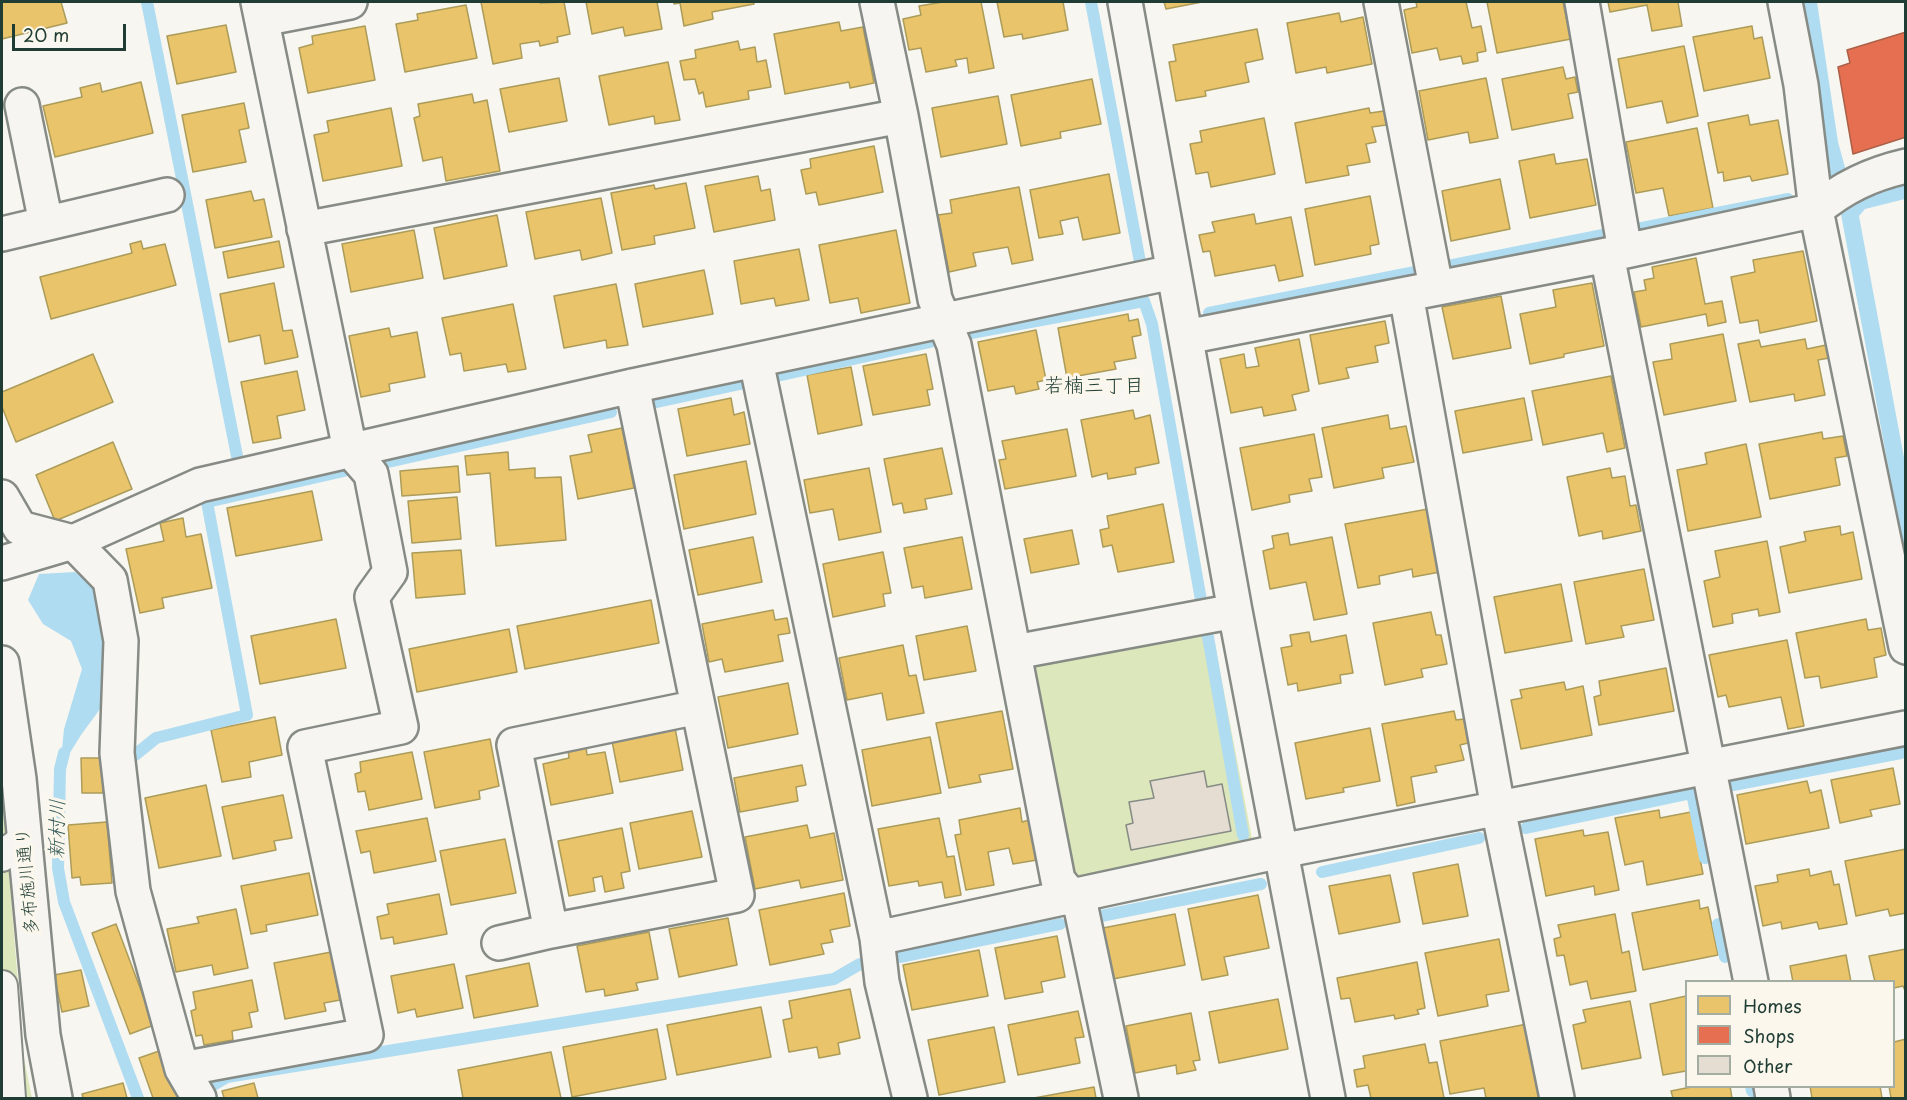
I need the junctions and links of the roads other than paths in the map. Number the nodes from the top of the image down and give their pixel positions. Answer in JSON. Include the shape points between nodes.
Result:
{"nodes":[{"id":1,"x":350,"y":2,"type":"edge"},
{"id":2,"x":877,"y":2,"type":"edge"},
{"id":3,"x":1125,"y":2,"type":"edge"},
{"id":4,"x":1381,"y":2,"type":"edge"},
{"id":5,"x":1582,"y":2,"type":"edge"},
{"id":6,"x":1785,"y":2,"type":"edge"},
{"id":7,"x":260,"y":10,"type":"edge"},
{"id":8,"x":21,"y":105,"type":"dead end"},
{"id":9,"x":902,"y":116,"type":"junction"},
{"id":10,"x":1905,"y":166,"type":"edge"},
{"id":11,"x":167,"y":195,"type":"dead end"},
{"id":12,"x":1835,"y":196,"type":"junction"},
{"id":13,"x":46,"y":223,"type":"junction"},
{"id":14,"x":304,"y":229,"type":"junction"},
{"id":15,"x":2,"y":234,"type":"edge"},
{"id":16,"x":1616,"y":253,"type":"junction"},
{"id":17,"x":1173,"y":272,"type":"junction"},
{"id":18,"x":1421,"y":290,"type":"junction"},
{"id":19,"x":944,"y":322,"type":"junction"},
{"id":20,"x":1186,"y":336,"type":"junction"},
{"id":21,"x":756,"y":361,"type":"junction"},
{"id":22,"x":632,"y":386,"type":"junction"},
{"id":23,"x":350,"y":450,"type":"junction"},
{"id":24,"x":2,"y":497,"type":"edge"},
{"id":25,"x":74,"y":542,"type":"junction"},
{"id":26,"x":2,"y":563,"type":"edge"},
{"id":27,"x":1235,"y":611,"type":"junction"},
{"id":28,"x":1905,"y":647,"type":"edge"},
{"id":29,"x":1015,"y":652,"type":"junction"},
{"id":30,"x":2,"y":663,"type":"edge"},
{"id":31,"x":698,"y":707,"type":"junction"},
{"id":32,"x":1905,"y":728,"type":"edge"},
{"id":33,"x":1709,"y":767,"type":"junction"},
{"id":34,"x":1498,"y":808,"type":"junction"},
{"id":35,"x":13,"y":847,"type":"edge"},
{"id":36,"x":1281,"y":851,"type":"junction"},
{"id":37,"x":1071,"y":896,"type":"junction"},
{"id":38,"x":551,"y":931,"type":"junction"},
{"id":39,"x":877,"y":938,"type":"junction"},
{"id":40,"x":499,"y":943,"type":"dead end"},
{"id":41,"x":1750,"y":980,"type":"edge"},
{"id":42,"x":2,"y":986,"type":"edge"},
{"id":43,"x":182,"y":1069,"type":"junction"},
{"id":44,"x":10,"y":1098,"type":"edge"},
{"id":45,"x":55,"y":1098,"type":"edge"},
{"id":46,"x":199,"y":1098,"type":"edge"},
{"id":47,"x":910,"y":1098,"type":"edge"},
{"id":48,"x":1121,"y":1098,"type":"edge"},
{"id":49,"x":1328,"y":1098,"type":"edge"},
{"id":50,"x":1557,"y":1098,"type":"edge"}],
"edges":[{"from":1,"to":7,"type":"street"},
{"from":2,"to":9,"type":"street"},
{"from":3,"to":17,"type":"street"},
{"from":4,"to":18,"type":"street"},
{"from":5,"to":16,"type":"street"},
{"from":6,"to":12,"type":"street","via":[[1800,86]]},
{"from":7,"to":14,"type":"street"},
{"from":8,"to":13,"type":"street"},
{"from":9,"to":14,"type":"street"},
{"from":9,"to":19,"type":"street","via":[[935,299]]},
{"from":10,"to":12,"type":"street"},
{"from":11,"to":13,"type":"street"},
{"from":12,"to":16,"type":"street"},
{"from":12,"to":28,"type":"street"},
{"from":13,"to":15,"type":"street"},
{"from":14,"to":23,"type":"street"},
{"from":16,"to":18,"type":"street"},
{"from":16,"to":33,"type":"street"},
{"from":17,"to":19,"type":"street"},
{"from":17,"to":20,"type":"street"},
{"from":18,"to":20,"type":"street"},
{"from":18,"to":34,"type":"street"},
{"from":19,"to":21,"type":"street"},
{"from":19,"to":29,"type":"street","via":[[954,345]]},
{"from":20,"to":27,"type":"street"},
{"from":21,"to":22,"type":"street"},
{"from":21,"to":39,"type":"street"},
{"from":22,"to":23,"type":"street"},
{"from":22,"to":31,"type":"street"},
{"from":23,"to":25,"type":"street","via":[[200,485]]},
{"from":23,"to":43,"type":"street","via":[[371,474],[390,572],[372,597],[401,727],[306,747],[366,1035]]},
{"from":24,"to":25,"type":"street","via":[[20,528]]},
{"from":25,"to":26,"type":"street"},
{"from":25,"to":43,"type":"street","via":[[110,580],[121,641],[117,753],[133,891]]},
{"from":27,"to":29,"type":"street"},
{"from":27,"to":36,"type":"street"},
{"from":29,"to":37,"type":"street","via":[[1058,880]]},
{"from":30,"to":35,"type":"street","name":"多布施川通り","via":[[19,779]]},
{"from":31,"to":38,"type":"street","via":[[514,745]]},
{"from":31,"to":38,"type":"street","via":[[737,895]]},
{"from":32,"to":33,"type":"street"},
{"from":33,"to":34,"type":"street"},
{"from":33,"to":41,"type":"street"},
{"from":34,"to":36,"type":"street"},
{"from":34,"to":50,"type":"street"},
{"from":35,"to":45,"type":"street","name":"多布施川通り"},
{"from":36,"to":37,"type":"street"},
{"from":36,"to":49,"type":"street"},
{"from":37,"to":39,"type":"street"},
{"from":37,"to":48,"type":"street","via":[[1081,908]]},
{"from":38,"to":40,"type":"street"},
{"from":39,"to":47,"type":"street","via":[[882,982]]},
{"from":42,"to":44,"type":"street"},
{"from":43,"to":46,"type":"street"}]}
